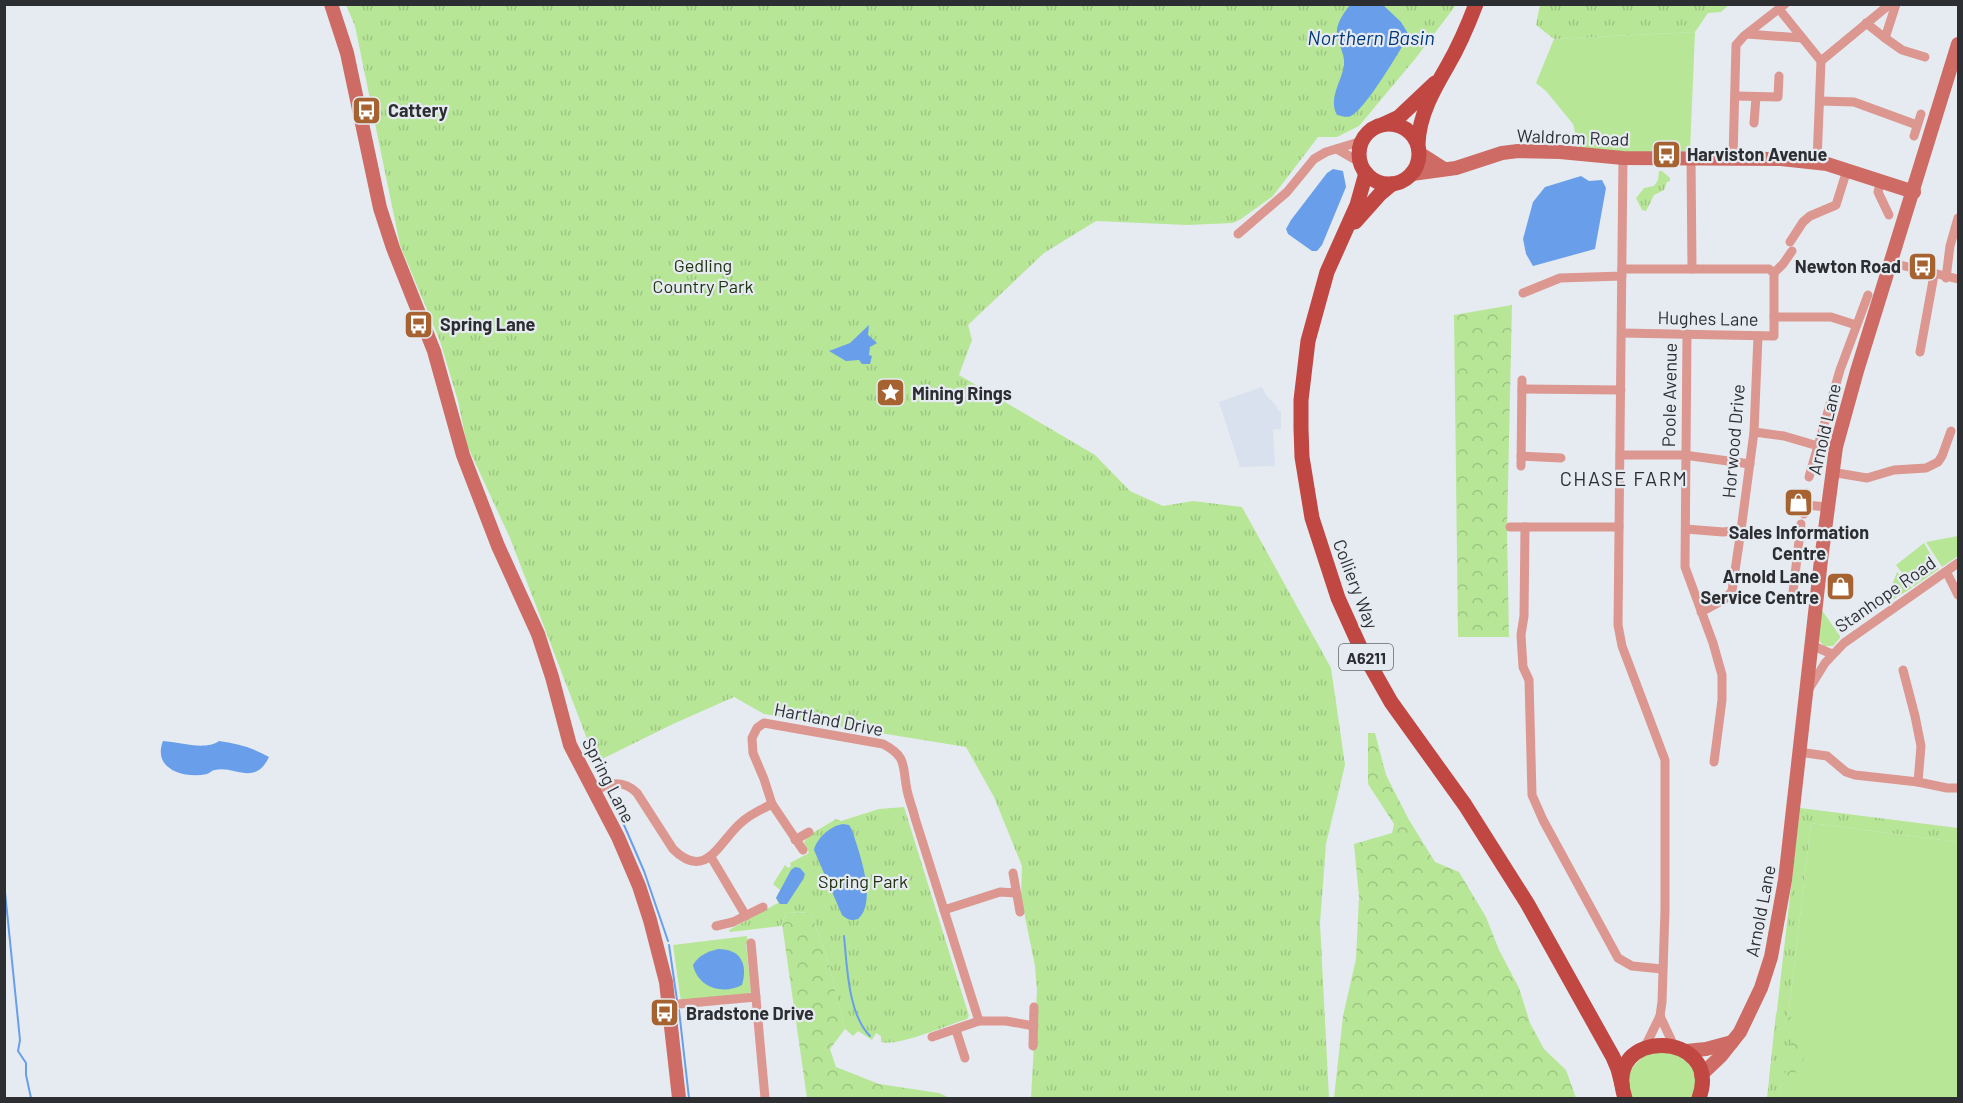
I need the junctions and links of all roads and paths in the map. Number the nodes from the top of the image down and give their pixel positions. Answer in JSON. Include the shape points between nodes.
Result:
{"nodes":[{"id":1,"x":331,"y":4,"type":"edge"},
{"id":2,"x":1476,"y":4,"type":"edge"},
{"id":3,"x":1890,"y":4,"type":"edge"},
{"id":4,"x":1896,"y":4,"type":"edge"},
{"id":5,"x":1782,"y":7,"type":"edge"},
{"id":6,"x":1866,"y":23,"type":"junction"},
{"id":7,"x":1747,"y":34,"type":"junction"},
{"id":8,"x":1802,"y":38,"type":"junction"},
{"id":9,"x":1885,"y":38,"type":"junction"},
{"id":10,"x":1959,"y":44,"type":"edge"},
{"id":11,"x":1925,"y":57,"type":"dead end"},
{"id":12,"x":1821,"y":61,"type":"junction"},
{"id":13,"x":1779,"y":76,"type":"dead end"},
{"id":14,"x":1437,"y":81,"type":"junction"},
{"id":15,"x":1736,"y":96,"type":"junction"},
{"id":16,"x":1756,"y":97,"type":"junction"},
{"id":17,"x":1820,"y":101,"type":"junction"},
{"id":18,"x":1921,"y":114,"type":"dead end"},
{"id":19,"x":1754,"y":123,"type":"dead end"},
{"id":20,"x":1381,"y":125,"type":"junction"},
{"id":21,"x":1917,"y":125,"type":"junction"},
{"id":22,"x":1914,"y":136,"type":"dead end"},
{"id":23,"x":1362,"y":141,"type":"junction"},
{"id":24,"x":1337,"y":149,"type":"junction"},
{"id":25,"x":1419,"y":149,"type":"junction"},
{"id":26,"x":1623,"y":158,"type":"junction"},
{"id":27,"x":1691,"y":158,"type":"junction"},
{"id":28,"x":1733,"y":158,"type":"junction"},
{"id":29,"x":1816,"y":162,"type":"junction"},
{"id":30,"x":1364,"y":168,"type":"junction"},
{"id":31,"x":1444,"y":169,"type":"junction"},
{"id":32,"x":1847,"y":170,"type":"junction"},
{"id":33,"x":1412,"y":174,"type":"junction"},
{"id":34,"x":1881,"y":180,"type":"junction"},
{"id":35,"x":1392,"y":184,"type":"junction"},
{"id":36,"x":1914,"y":192,"type":"junction"},
{"id":37,"x":1889,"y":215,"type":"dead end"},
{"id":38,"x":1959,"y":218,"type":"edge"},
{"id":39,"x":1238,"y":234,"type":"dead end"},
{"id":40,"x":1343,"y":235,"type":"junction"},
{"id":41,"x":1892,"y":263,"type":"junction"},
{"id":42,"x":1692,"y":269,"type":"junction"},
{"id":43,"x":1622,"y":272,"type":"junction"},
{"id":44,"x":1774,"y":273,"type":"junction"},
{"id":45,"x":1935,"y":275,"type":"junction"},
{"id":46,"x":1946,"y":278,"type":"junction"},
{"id":47,"x":1959,"y":279,"type":"edge"},
{"id":48,"x":1523,"y":292,"type":"dead end"},
{"id":49,"x":1868,"y":295,"type":"dead end"},
{"id":50,"x":1774,"y":316,"type":"junction"},
{"id":51,"x":1856,"y":325,"type":"junction"},
{"id":52,"x":1622,"y":333,"type":"junction"},
{"id":53,"x":1687,"y":334,"type":"junction"},
{"id":54,"x":1758,"y":336,"type":"junction"},
{"id":55,"x":1919,"y":352,"type":"dead end"},
{"id":56,"x":1621,"y":390,"type":"junction"},
{"id":57,"x":1951,"y":431,"type":"dead end"},
{"id":58,"x":1754,"y":432,"type":"junction"},
{"id":59,"x":1818,"y":446,"type":"junction"},
{"id":60,"x":1620,"y":455,"type":"junction"},
{"id":61,"x":1684,"y":455,"type":"junction"},
{"id":62,"x":1561,"y":458,"type":"dead end"},
{"id":63,"x":1750,"y":464,"type":"junction"},
{"id":64,"x":1831,"y":472,"type":"junction"},
{"id":65,"x":1809,"y":477,"type":"dead end"},
{"id":66,"x":1807,"y":493,"type":"dead end"},
{"id":67,"x":1827,"y":507,"type":"junction"},
{"id":68,"x":1803,"y":514,"type":"junction"},
{"id":69,"x":1510,"y":527,"type":"dead end"},
{"id":70,"x":1524,"y":527,"type":"junction"},
{"id":71,"x":1619,"y":527,"type":"junction"},
{"id":72,"x":1686,"y":529,"type":"junction"},
{"id":73,"x":1741,"y":530,"type":"junction"},
{"id":74,"x":1959,"y":563,"type":"edge"},
{"id":75,"x":1947,"y":573,"type":"junction"},
{"id":76,"x":1795,"y":576,"type":"junction"},
{"id":77,"x":1818,"y":579,"type":"junction"},
{"id":78,"x":1793,"y":592,"type":"dead end"},
{"id":79,"x":1959,"y":595,"type":"edge"},
{"id":80,"x":1701,"y":612,"type":"junction"},
{"id":81,"x":1811,"y":645,"type":"junction"},
{"id":82,"x":1832,"y":654,"type":"junction"},
{"id":83,"x":1903,"y":670,"type":"dead end"},
{"id":84,"x":1806,"y":697,"type":"junction"},
{"id":85,"x":1799,"y":752,"type":"junction"},
{"id":86,"x":1714,"y":762,"type":"dead end"},
{"id":87,"x":1918,"y":782,"type":"junction"},
{"id":88,"x":1959,"y":788,"type":"edge"},
{"id":89,"x":594,"y":792,"type":"junction"},
{"id":90,"x":772,"y":804,"type":"junction"},
{"id":91,"x":809,"y":832,"type":"dead end"},
{"id":92,"x":795,"y":840,"type":"junction"},
{"id":93,"x":803,"y":850,"type":"dead end"},
{"id":94,"x":711,"y":857,"type":"junction"},
{"id":95,"x":1013,"y":873,"type":"dead end"},
{"id":96,"x":1016,"y":893,"type":"junction"},
{"id":97,"x":763,"y":907,"type":"dead end"},
{"id":98,"x":944,"y":910,"type":"junction"},
{"id":99,"x":1020,"y":912,"type":"dead end"},
{"id":100,"x":746,"y":916,"type":"junction"},
{"id":101,"x":716,"y":926,"type":"dead end"},
{"id":102,"x":751,"y":943,"type":"dead end"},
{"id":103,"x":1662,"y":969,"type":"junction"},
{"id":104,"x":756,"y":997,"type":"junction"},
{"id":105,"x":669,"y":1005,"type":"junction"},
{"id":106,"x":1034,"y":1007,"type":"dead end"},
{"id":107,"x":1660,"y":1016,"type":"junction"},
{"id":108,"x":979,"y":1021,"type":"junction"},
{"id":109,"x":1034,"y":1026,"type":"junction"},
{"id":110,"x":956,"y":1030,"type":"junction"},
{"id":111,"x":1597,"y":1031,"type":"junction"},
{"id":112,"x":932,"y":1037,"type":"dead end"},
{"id":113,"x":1732,"y":1042,"type":"junction"},
{"id":114,"x":1033,"y":1046,"type":"dead end"},
{"id":115,"x":1642,"y":1049,"type":"junction"},
{"id":116,"x":1680,"y":1049,"type":"junction"},
{"id":117,"x":965,"y":1058,"type":"dead end"},
{"id":118,"x":1702,"y":1090,"type":"edge"},
{"id":119,"x":1623,"y":1092,"type":"edge"},
{"id":120,"x":679,"y":1098,"type":"edge"},
{"id":121,"x":765,"y":1098,"type":"edge"}],
"edges":[{"from":1,"to":89,"type":"street","name":"Spring Lane","via":[[347,53],[379,204],[393,248],[434,351],[464,455],[498,546],[538,634],[570,745]]},
{"from":2,"to":14,"type":"main road"},
{"from":3,"to":6,"type":"street"},
{"from":4,"to":9,"type":"street"},
{"from":5,"to":7,"type":"street"},
{"from":5,"to":8,"type":"street"},
{"from":6,"to":9,"type":"street"},
{"from":6,"to":12,"type":"street"},
{"from":7,"to":8,"type":"street"},
{"from":7,"to":15,"type":"street","via":[[1736,45]]},
{"from":8,"to":12,"type":"street"},
{"from":9,"to":11,"type":"street","via":[[1902,50]]},
{"from":10,"to":36,"type":"street","name":"Arnold Lane"},
{"from":12,"to":17,"type":"street"},
{"from":13,"to":16,"type":"street","via":[[1778,97]]},
{"from":14,"to":20,"type":"main road","via":[[1399,117]]},
{"from":14,"to":25,"type":"main road","via":[[1420,123]]},
{"from":15,"to":16,"type":"street"},
{"from":15,"to":28,"type":"street"},
{"from":16,"to":19,"type":"street"},
{"from":17,"to":21,"type":"street","via":[[1854,102]]},
{"from":17,"to":29,"type":"street"},
{"from":18,"to":21,"type":"street"},
{"from":20,"to":23,"type":"main road"},
{"from":20,"to":25,"type":"main road","via":[[1401,126],[1413,135]]},
{"from":21,"to":22,"type":"street"},
{"from":23,"to":24,"type":"street"},
{"from":23,"to":30,"type":"main road","via":[[1359,151]]},
{"from":24,"to":30,"type":"street"},
{"from":24,"to":39,"type":"street","via":[[1314,159],[1287,192]]},
{"from":25,"to":31,"type":"street"},
{"from":25,"to":33,"type":"main road"},
{"from":26,"to":27,"type":"street","name":"Waldrom Road"},
{"from":26,"to":31,"type":"street","name":"Waldrom Road","via":[[1518,151]]},
{"from":26,"to":43,"type":"street"},
{"from":27,"to":28,"type":"street","name":"Waldrom Road"},
{"from":27,"to":42,"type":"street"},
{"from":28,"to":29,"type":"street","name":"Waldrom Road"},
{"from":29,"to":32,"type":"street","name":"Waldrom Road"},
{"from":30,"to":35,"type":"main road","via":[[1376,181]]},
{"from":30,"to":40,"type":"main road","name":"Colliery Way","number":"A6211","via":[[1357,205]]},
{"from":31,"to":33,"type":"street","name":"Waldrom Road"},
{"from":32,"to":34,"type":"street","name":"Waldrom Road"},
{"from":32,"to":44,"type":"street","via":[[1836,205],[1803,222],[1783,264]]},
{"from":33,"to":35,"type":"main road"},
{"from":34,"to":36,"type":"street","name":"Waldrom Road"},
{"from":34,"to":37,"type":"street","via":[[1878,192]]},
{"from":35,"to":40,"type":"main road","name":"Colliery Way","number":"A6211"},
{"from":36,"to":41,"type":"street","name":"Arnold Lane"},
{"from":38,"to":46,"type":"street"},
{"from":40,"to":111,"type":"main road","name":"Colliery Way","number":"A6211","via":[[1314,316],[1301,400],[1306,486],[1323,558],[1361,649],[1391,702],[1496,853]]},
{"from":41,"to":45,"type":"street"},
{"from":41,"to":64,"type":"street","name":"Arnold Lane","via":[[1854,382]]},
{"from":42,"to":43,"type":"street"},
{"from":42,"to":44,"type":"street","via":[[1769,269]]},
{"from":43,"to":48,"type":"street","via":[[1560,278]]},
{"from":43,"to":52,"type":"street"},
{"from":44,"to":50,"type":"street"},
{"from":45,"to":46,"type":"street"},
{"from":45,"to":55,"type":"street"},
{"from":46,"to":47,"type":"street"},
{"from":49,"to":51,"type":"street"},
{"from":50,"to":51,"type":"street","via":[[1831,317]]},
{"from":50,"to":54,"type":"street","name":"Hughes Lane","via":[[1774,336]]},
{"from":51,"to":59,"type":"street"},
{"from":52,"to":53,"type":"street","name":"Hughes Lane"},
{"from":52,"to":56,"type":"street"},
{"from":53,"to":54,"type":"street","name":"Hughes Lane"},
{"from":53,"to":61,"type":"street","name":"Poole Avenue"},
{"from":54,"to":58,"type":"street","name":"Horwood Drive"},
{"from":56,"to":60,"type":"street"},
{"from":56,"to":62,"type":"street","via":[[1522,384],[1521,461]]},
{"from":57,"to":64,"type":"street","via":[[1938,462],[1926,468],[1894,470],[1867,478]]},
{"from":58,"to":59,"type":"street"},
{"from":58,"to":63,"type":"street","name":"Horwood Drive"},
{"from":59,"to":65,"type":"street"},
{"from":60,"to":61,"type":"street"},
{"from":60,"to":71,"type":"street"},
{"from":61,"to":63,"type":"street"},
{"from":61,"to":72,"type":"street","name":"Poole Avenue"},
{"from":63,"to":73,"type":"street","name":"Horwood Drive"},
{"from":64,"to":67,"type":"street","name":"Arnold Lane"},
{"from":66,"to":68,"type":"street"},
{"from":67,"to":68,"type":"street"},
{"from":67,"to":77,"type":"street","name":"Arnold Lane"},
{"from":68,"to":76,"type":"street"},
{"from":69,"to":70,"type":"street"},
{"from":70,"to":71,"type":"street"},
{"from":70,"to":103,"type":"street","via":[[1521,635],[1523,667],[1529,680],[1532,795],[1618,958],[1632,966]]},
{"from":71,"to":103,"type":"street","via":[[1620,639],[1665,760]]},
{"from":72,"to":73,"type":"street"},
{"from":72,"to":80,"type":"street","name":"Poole Avenue","via":[[1685,567]]},
{"from":73,"to":80,"type":"street","name":"Horwood Drive","via":[[1732,591]]},
{"from":74,"to":75,"type":"street","name":"Stanhope Road"},
{"from":75,"to":79,"type":"street"},
{"from":75,"to":82,"type":"street","name":"Stanhope Road"},
{"from":76,"to":77,"type":"street"},
{"from":76,"to":78,"type":"street"},
{"from":77,"to":81,"type":"street","name":"Arnold Lane"},
{"from":80,"to":86,"type":"street","name":"Poole Avenue","via":[[1723,686]]},
{"from":81,"to":82,"type":"street","name":"Stanhope Road"},
{"from":81,"to":84,"type":"street","name":"Arnold Lane"},
{"from":82,"to":84,"type":"street","name":"Stanhope Road"},
{"from":83,"to":87,"type":"street","via":[[1921,747]]},
{"from":84,"to":85,"type":"street","name":"Arnold Lane"},
{"from":85,"to":87,"type":"street","via":[[1827,756],[1856,775]]},
{"from":85,"to":113,"type":"street","name":"Arnold Lane","via":[[1785,880],[1771,957],[1747,1019]]},
{"from":87,"to":88,"type":"street"},
{"from":89,"to":94,"type":"street","via":[[611,783],[627,784],[679,855],[692,860]]},
{"from":89,"to":105,"type":"street","name":"Spring Lane","via":[[639,886]]},
{"from":90,"to":92,"type":"street"},
{"from":90,"to":94,"type":"street","via":[[742,821]]},
{"from":90,"to":98,"type":"street","name":"Hartland Drive","via":[[753,753],[752,738],[764,723],[883,744],[896,751],[905,765],[912,809]]},
{"from":91,"to":92,"type":"street"},
{"from":92,"to":93,"type":"street"},
{"from":94,"to":100,"type":"street"},
{"from":95,"to":96,"type":"street"},
{"from":96,"to":98,"type":"street","via":[[1000,892]]},
{"from":96,"to":99,"type":"street"},
{"from":97,"to":100,"type":"street"},
{"from":98,"to":108,"type":"street","name":"Hartland Drive"},
{"from":100,"to":101,"type":"street"},
{"from":102,"to":104,"type":"street"},
{"from":103,"to":107,"type":"street"},
{"from":104,"to":105,"type":"street"},
{"from":104,"to":121,"type":"street"},
{"from":105,"to":120,"type":"street","name":"Spring Lane"},
{"from":106,"to":109,"type":"street"},
{"from":107,"to":115,"type":"street"},
{"from":107,"to":116,"type":"street"},
{"from":108,"to":109,"type":"street"},
{"from":108,"to":110,"type":"street"},
{"from":109,"to":114,"type":"street"},
{"from":110,"to":112,"type":"street"},
{"from":110,"to":117,"type":"street"},
{"from":111,"to":115,"type":"main road","name":"Colliery Way","number":"A6211","via":[[1619,1051]]},
{"from":111,"to":119,"type":"main road","name":"Colliery Way","number":"A6211","via":[[1618,1069]]},
{"from":113,"to":116,"type":"street","via":[[1706,1049]]},
{"from":113,"to":118,"type":"street","name":"Arnold Lane"},
{"from":115,"to":116,"type":"main road","name":"Colliery Way","via":[[1659,1044]]},
{"from":115,"to":119,"type":"main road","via":[[1623,1073]]},
{"from":116,"to":118,"type":"main road","via":[[1694,1060]]}]}
